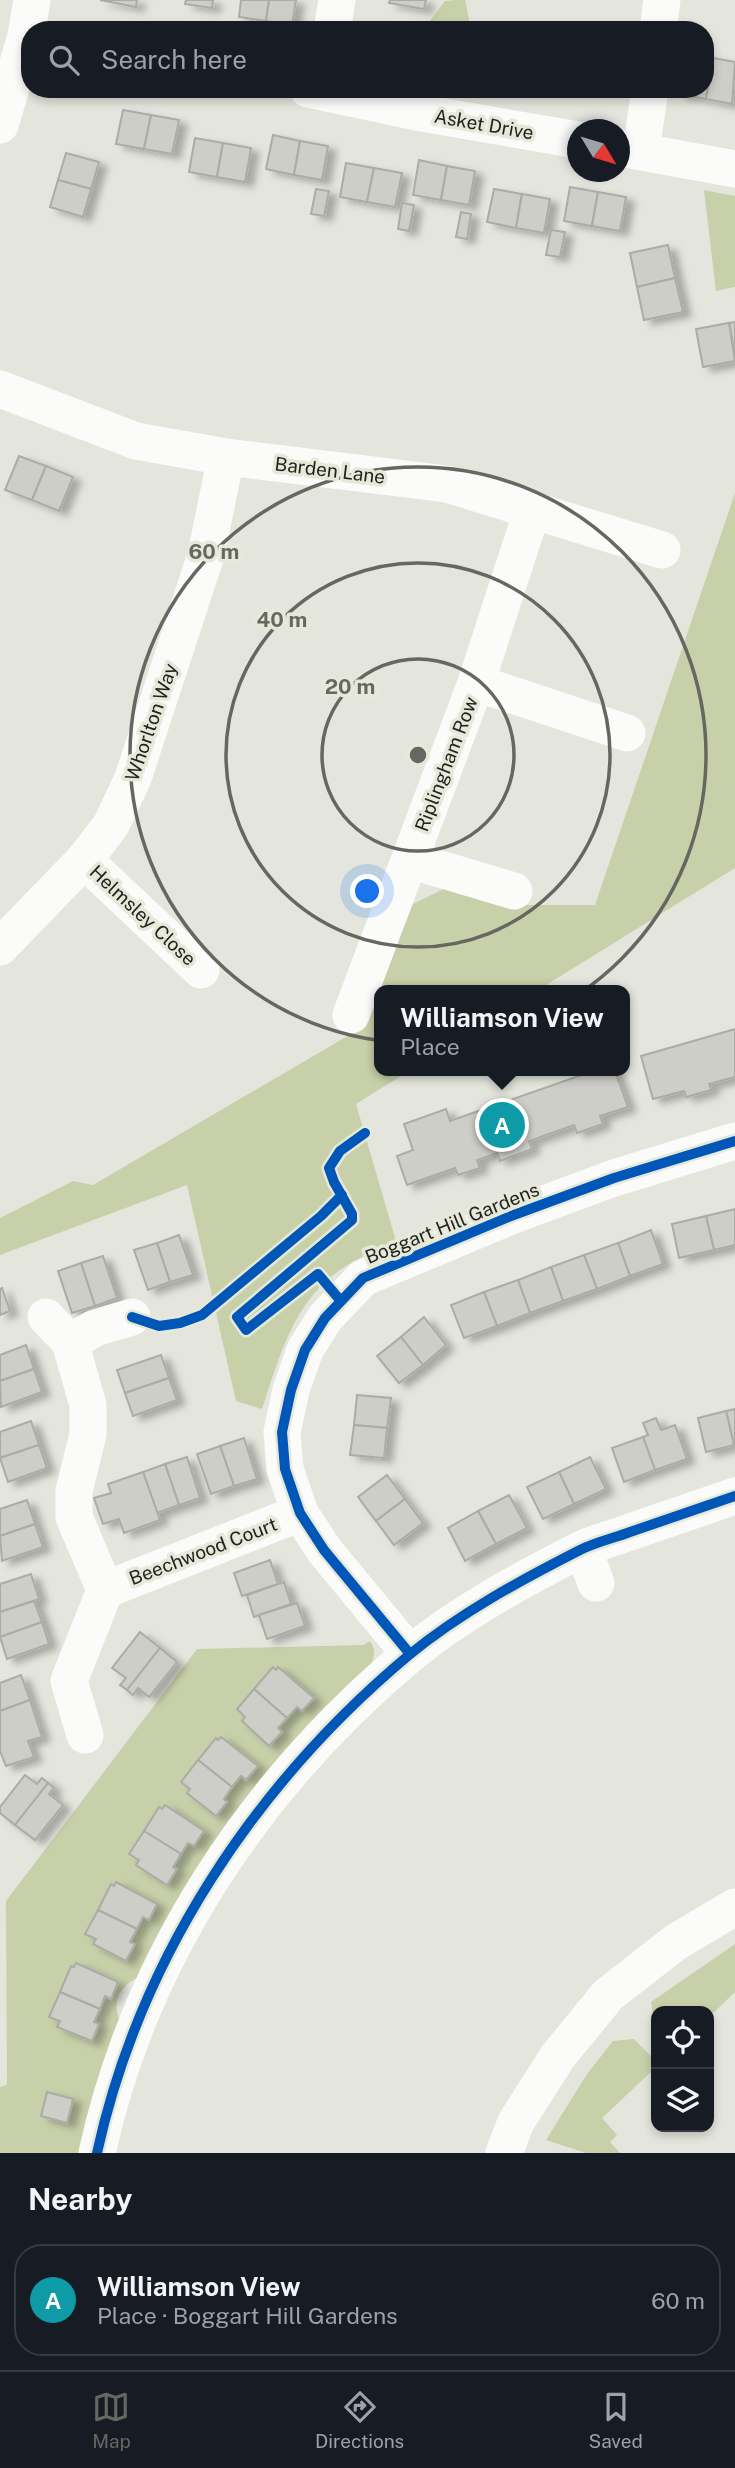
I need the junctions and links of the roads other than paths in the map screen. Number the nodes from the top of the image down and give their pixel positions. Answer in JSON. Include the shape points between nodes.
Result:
{"nodes":[{"id":1,"x":32,"y":0,"type":"edge"},
{"id":2,"x":337,"y":0,"type":"edge"},
{"id":3,"x":662,"y":0,"type":"edge"},
{"id":4,"x":23,"y":21,"type":"edge"},
{"id":5,"x":334,"y":21,"type":"edge"},
{"id":6,"x":659,"y":21,"type":"edge"},
{"id":7,"x":18,"y":34,"type":"edge"},
{"id":8,"x":353,"y":98,"type":"edge"},
{"id":9,"x":647,"y":98,"type":"edge"},
{"id":10,"x":0,"y":125,"type":"edge"},
{"id":11,"x":567,"y":138,"type":"edge"},
{"id":12,"x":630,"y":149,"type":"edge"},
{"id":13,"x":735,"y":169,"type":"edge"},
{"id":14,"x":0,"y":389,"type":"edge"},
{"id":15,"x":226,"y":457,"type":"junction"},
{"id":16,"x":532,"y":511,"type":"junction"},
{"id":17,"x":662,"y":550,"type":"dead end"},
{"id":18,"x":476,"y":683,"type":"junction"},
{"id":19,"x":627,"y":733,"type":"dead end"},
{"id":20,"x":84,"y":860,"type":"junction"},
{"id":21,"x":410,"y":860,"type":"junction"},
{"id":22,"x":514,"y":891,"type":"dead end"},
{"id":23,"x":0,"y":947,"type":"edge"},
{"id":24,"x":201,"y":970,"type":"dead end"},
{"id":25,"x":351,"y":1015,"type":"dead end"},
{"id":26,"x":735,"y":1141,"type":"edge"},
{"id":27,"x":132,"y":1317,"type":"dead end"},
{"id":28,"x":735,"y":1496,"type":"edge"},
{"id":29,"x":300,"y":1513,"type":"junction"},
{"id":30,"x":583,"y":1549,"type":"junction"},
{"id":31,"x":596,"y":1583,"type":"dead end"},
{"id":32,"x":105,"y":1590,"type":"junction"},
{"id":33,"x":410,"y":1654,"type":"junction"},
{"id":34,"x":85,"y":1735,"type":"dead end"},
{"id":35,"x":735,"y":1907,"type":"edge"},
{"id":36,"x":97,"y":2153,"type":"edge"},
{"id":37,"x":504,"y":2153,"type":"edge"}],
"edges":[{"from":1,"to":4,"type":"street"},
{"from":2,"to":5,"type":"street"},
{"from":3,"to":6,"type":"street"},
{"from":7,"to":10,"type":"street"},
{"from":8,"to":11,"type":"street","name":"Asket Drive"},
{"from":9,"to":12,"type":"street"},
{"from":12,"to":13,"type":"street"},
{"from":14,"to":15,"type":"street","name":"Barden Lane","via":[[136,441]]},
{"from":15,"to":16,"type":"street","name":"Barden Lane","via":[[447,484]]},
{"from":15,"to":20,"type":"street","name":"Whorlton Way","via":[[206,555],[133,778],[111,825]]},
{"from":16,"to":17,"type":"street","name":"Barden Lane"},
{"from":16,"to":18,"type":"street","name":"Riplingham Row"},
{"from":18,"to":19,"type":"street"},
{"from":18,"to":21,"type":"street","name":"Riplingham Row"},
{"from":20,"to":23,"type":"street","name":"Whorlton Way"},
{"from":20,"to":24,"type":"street","name":"Helmsley Close"},
{"from":21,"to":22,"type":"street"},
{"from":21,"to":25,"type":"street","name":"Riplingham Row"},
{"from":26,"to":29,"type":"street","name":"Boggart Hill Gardens","via":[[511,1216],[363,1278],[325,1318],[305,1350],[291,1391],[282,1432],[285,1469]]},
{"from":27,"to":32,"type":"street","name":"Beechwood Court","via":[[94,1328],[58,1329],[88,1405],[88,1434],[74,1491],[74,1517]]},
{"from":28,"to":30,"type":"street"},
{"from":29,"to":32,"type":"street","name":"Beechwood Court"},
{"from":29,"to":33,"type":"street","name":"Boggart Hill Gardens","via":[[324,1550]]},
{"from":30,"to":31,"type":"street"},
{"from":30,"to":33,"type":"street","via":[[485,1602]]},
{"from":32,"to":34,"type":"street","name":"Beechwood Court","via":[[68,1681]]},
{"from":33,"to":36,"type":"street","via":[[334,1724],[269,1797],[232,1872],[179,1931],[128,2042]]},
{"from":35,"to":37,"type":"street","via":[[677,1942],[608,1996],[558,2056],[516,2122]]}]}
